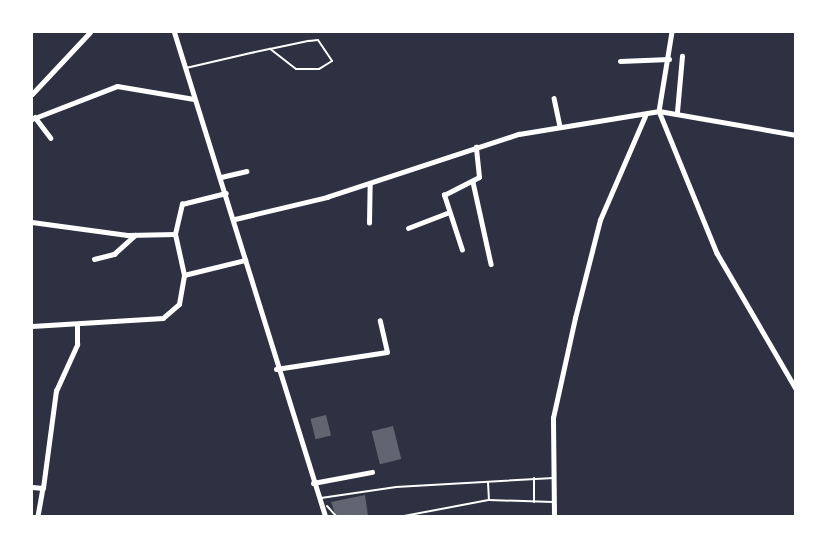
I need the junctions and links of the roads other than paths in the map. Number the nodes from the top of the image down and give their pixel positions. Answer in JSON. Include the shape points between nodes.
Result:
{"nodes":[{"id":1,"x":90,"y":32,"type":"edge"},
{"id":2,"x":174,"y":32,"type":"edge"},
{"id":3,"x":672,"y":32,"type":"edge"},
{"id":4,"x":270,"y":49,"type":"junction"},
{"id":5,"x":682,"y":56,"type":"dead end"},
{"id":6,"x":669,"y":59,"type":"junction"},
{"id":7,"x":620,"y":61,"type":"dead end"},
{"id":8,"x":184,"y":68,"type":"junction"},
{"id":9,"x":32,"y":94,"type":"edge"},
{"id":10,"x":554,"y":98,"type":"dead end"},
{"id":11,"x":194,"y":99,"type":"junction"},
{"id":12,"x":659,"y":111,"type":"junction"},
{"id":13,"x":677,"y":112,"type":"junction"},
{"id":14,"x":645,"y":116,"type":"junction"},
{"id":15,"x":33,"y":118,"type":"edge"},
{"id":16,"x":560,"y":126,"type":"junction"},
{"id":17,"x":795,"y":135,"type":"edge"},
{"id":18,"x":51,"y":138,"type":"dead end"},
{"id":19,"x":476,"y":147,"type":"junction"},
{"id":20,"x":246,"y":171,"type":"dead end"},
{"id":21,"x":221,"y":177,"type":"junction"},
{"id":22,"x":473,"y":182,"type":"junction"},
{"id":23,"x":370,"y":184,"type":"junction"},
{"id":24,"x":226,"y":193,"type":"junction"},
{"id":25,"x":447,"y":213,"type":"junction"},
{"id":26,"x":235,"y":219,"type":"junction"},
{"id":27,"x":32,"y":222,"type":"edge"},
{"id":28,"x":369,"y":223,"type":"dead end"},
{"id":29,"x":408,"y":228,"type":"dead end"},
{"id":30,"x":175,"y":234,"type":"junction"},
{"id":31,"x":135,"y":235,"type":"junction"},
{"id":32,"x":462,"y":250,"type":"dead end"},
{"id":33,"x":94,"y":259,"type":"dead end"},
{"id":34,"x":245,"y":260,"type":"junction"},
{"id":35,"x":491,"y":264,"type":"dead end"},
{"id":36,"x":184,"y":275,"type":"junction"},
{"id":37,"x":380,"y":321,"type":"dead end"},
{"id":38,"x":77,"y":325,"type":"junction"},
{"id":39,"x":32,"y":326,"type":"edge"},
{"id":40,"x":276,"y":369,"type":"junction"},
{"id":41,"x":795,"y":389,"type":"edge"},
{"id":42,"x":372,"y":472,"type":"dead end"},
{"id":43,"x":534,"y":478,"type":"junction"},
{"id":44,"x":554,"y":478,"type":"junction"},
{"id":45,"x":488,"y":481,"type":"junction"},
{"id":46,"x":313,"y":483,"type":"junction"},
{"id":47,"x":32,"y":487,"type":"edge"},
{"id":48,"x":43,"y":488,"type":"junction"},
{"id":49,"x":318,"y":499,"type":"junction"},
{"id":50,"x":489,"y":500,"type":"junction"},
{"id":51,"x":534,"y":502,"type":"junction"},
{"id":52,"x":554,"y":502,"type":"junction"},
{"id":53,"x":327,"y":506,"type":"dead end"},
{"id":54,"x":38,"y":516,"type":"edge"},
{"id":55,"x":325,"y":516,"type":"edge"},
{"id":56,"x":336,"y":516,"type":"edge"},
{"id":57,"x":404,"y":516,"type":"edge"},
{"id":58,"x":554,"y":516,"type":"edge"}],
"edges":[{"from":1,"to":9,"type":"street"},
{"from":2,"to":8,"type":"street"},
{"from":3,"to":6,"type":"street"},
{"from":4,"to":4,"type":"lane","via":[[296,69],[319,69],[332,61],[318,40]]},
{"from":4,"to":8,"type":"lane"},
{"from":5,"to":13,"type":"street"},
{"from":6,"to":7,"type":"street"},
{"from":6,"to":12,"type":"street"},
{"from":8,"to":11,"type":"street"},
{"from":10,"to":16,"type":"street"},
{"from":11,"to":15,"type":"street","via":[[117,86]]},
{"from":11,"to":21,"type":"street"},
{"from":12,"to":13,"type":"street"},
{"from":12,"to":14,"type":"street"},
{"from":12,"to":41,"type":"street","via":[[717,253]]},
{"from":13,"to":17,"type":"street"},
{"from":14,"to":16,"type":"street"},
{"from":14,"to":44,"type":"street","via":[[600,220],[578,307],[553,418]]},
{"from":15,"to":18,"type":"street"},
{"from":16,"to":19,"type":"street"},
{"from":19,"to":22,"type":"street","via":[[480,165]]},
{"from":19,"to":23,"type":"street"},
{"from":20,"to":21,"type":"street"},
{"from":21,"to":24,"type":"street"},
{"from":22,"to":25,"type":"street","via":[[446,192]]},
{"from":22,"to":35,"type":"street"},
{"from":23,"to":26,"type":"street"},
{"from":23,"to":28,"type":"street"},
{"from":24,"to":26,"type":"street"},
{"from":24,"to":30,"type":"street","via":[[182,204]]},
{"from":25,"to":29,"type":"street"},
{"from":25,"to":32,"type":"street"},
{"from":26,"to":34,"type":"street"},
{"from":27,"to":31,"type":"street"},
{"from":30,"to":31,"type":"street"},
{"from":30,"to":36,"type":"street"},
{"from":31,"to":33,"type":"street","via":[[114,255]]},
{"from":34,"to":36,"type":"street"},
{"from":34,"to":40,"type":"street"},
{"from":36,"to":38,"type":"street","via":[[179,304],[163,318]]},
{"from":37,"to":40,"type":"street","via":[[387,352]]},
{"from":38,"to":39,"type":"street"},
{"from":38,"to":48,"type":"street","via":[[76,345],[56,391]]},
{"from":40,"to":46,"type":"street"},
{"from":42,"to":46,"type":"street"},
{"from":43,"to":44,"type":"lane"},
{"from":43,"to":45,"type":"lane"},
{"from":43,"to":51,"type":"lane"},
{"from":44,"to":52,"type":"street"},
{"from":45,"to":49,"type":"lane"},
{"from":45,"to":50,"type":"lane"},
{"from":46,"to":49,"type":"street"},
{"from":47,"to":48,"type":"street"},
{"from":48,"to":54,"type":"street"},
{"from":49,"to":55,"type":"street"},
{"from":50,"to":51,"type":"lane"},
{"from":50,"to":57,"type":"lane"},
{"from":51,"to":52,"type":"lane"},
{"from":52,"to":58,"type":"street"},
{"from":53,"to":56,"type":"lane"}]}
